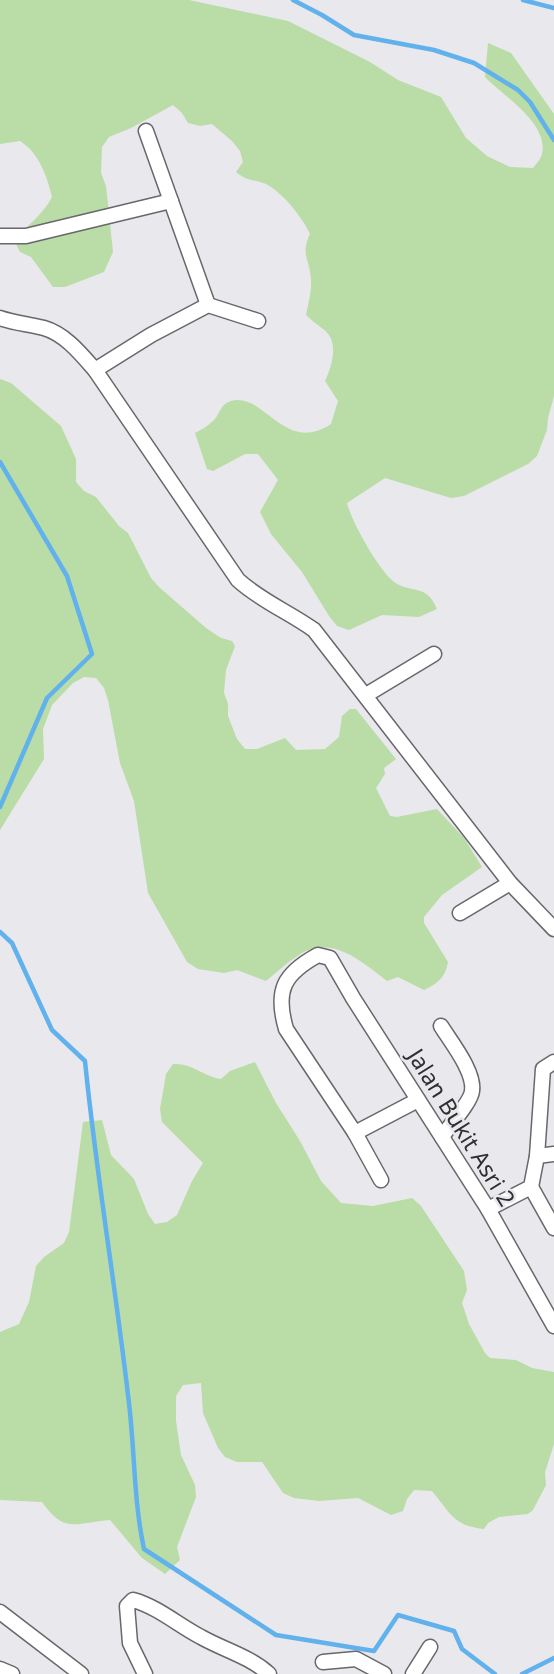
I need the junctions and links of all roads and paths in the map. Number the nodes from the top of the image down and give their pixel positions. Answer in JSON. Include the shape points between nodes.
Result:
{"nodes":[{"id":1,"x":146,"y":131,"type":"dead end"},
{"id":2,"x":171,"y":201,"type":"junction"},
{"id":3,"x":0,"y":236,"type":"edge"},
{"id":4,"x":208,"y":305,"type":"junction"},
{"id":5,"x":0,"y":318,"type":"edge"},
{"id":6,"x":258,"y":321,"type":"dead end"},
{"id":7,"x":94,"y":370,"type":"junction"},
{"id":8,"x":434,"y":654,"type":"dead end"},
{"id":9,"x":366,"y":695,"type":"junction"},
{"id":10,"x":510,"y":883,"type":"junction"},
{"id":11,"x":460,"y":913,"type":"dead end"},
{"id":12,"x":554,"y":929,"type":"edge"},
{"id":13,"x":442,"y":1026,"type":"dead end"},
{"id":14,"x":554,"y":1062,"type":"edge"},
{"id":15,"x":418,"y":1100,"type":"junction"},
{"id":16,"x":355,"y":1133,"type":"junction"},
{"id":17,"x":442,"y":1137,"type":"junction"},
{"id":18,"x":554,"y":1154,"type":"edge"},
{"id":19,"x":537,"y":1156,"type":"junction"},
{"id":20,"x":381,"y":1180,"type":"dead end"},
{"id":21,"x":531,"y":1187,"type":"junction"},
{"id":22,"x":488,"y":1209,"type":"junction"},
{"id":23,"x":554,"y":1228,"type":"edge"},
{"id":24,"x":554,"y":1326,"type":"edge"},
{"id":25,"x":0,"y":1612,"type":"edge"},
{"id":26,"x":429,"y":1647,"type":"dead end"},
{"id":27,"x":323,"y":1662,"type":"dead end"},
{"id":28,"x":0,"y":1669,"type":"edge"},
{"id":29,"x":12,"y":1674,"type":"edge"},
{"id":30,"x":81,"y":1674,"type":"edge"},
{"id":31,"x":145,"y":1674,"type":"edge"},
{"id":32,"x":269,"y":1674,"type":"edge"},
{"id":33,"x":384,"y":1674,"type":"edge"},
{"id":34,"x":413,"y":1674,"type":"edge"}],
"edges":[{"from":1,"to":2,"type":"street"},
{"from":2,"to":3,"type":"street","via":[[26,236]]},
{"from":2,"to":4,"type":"street"},
{"from":4,"to":6,"type":"street"},
{"from":4,"to":7,"type":"street"},
{"from":5,"to":7,"type":"street","via":[[61,336]]},
{"from":7,"to":9,"type":"street","via":[[238,580],[265,602],[314,630]]},
{"from":8,"to":9,"type":"street"},
{"from":9,"to":10,"type":"street"},
{"from":10,"to":11,"type":"street"},
{"from":10,"to":12,"type":"street"},
{"from":13,"to":17,"type":"street","via":[[465,1064],[472,1092]]},
{"from":14,"to":19,"type":"street","via":[[543,1069]]},
{"from":15,"to":16,"type":"street"},
{"from":15,"to":16,"type":"street","name":"Jalan Bukit Asri 2","via":[[327,955],[318,955],[296,969],[280,991],[280,1010],[286,1029]]},
{"from":15,"to":17,"type":"street","name":"Jalan Bukit Asri 2"},
{"from":16,"to":20,"type":"street"},
{"from":17,"to":22,"type":"street","name":"Jalan Bukit Asri 2"},
{"from":18,"to":19,"type":"street"},
{"from":19,"to":21,"type":"street"},
{"from":21,"to":22,"type":"street"},
{"from":21,"to":23,"type":"street"},
{"from":22,"to":24,"type":"street","name":"Jalan Bukit Asri 2"},
{"from":25,"to":30,"type":"street"},
{"from":26,"to":34,"type":"street"},
{"from":27,"to":33,"type":"street","via":[[356,1659]]},
{"from":28,"to":29,"type":"street"},
{"from":31,"to":32,"type":"street","via":[[130,1643],[127,1606],[133,1600]]}]}
